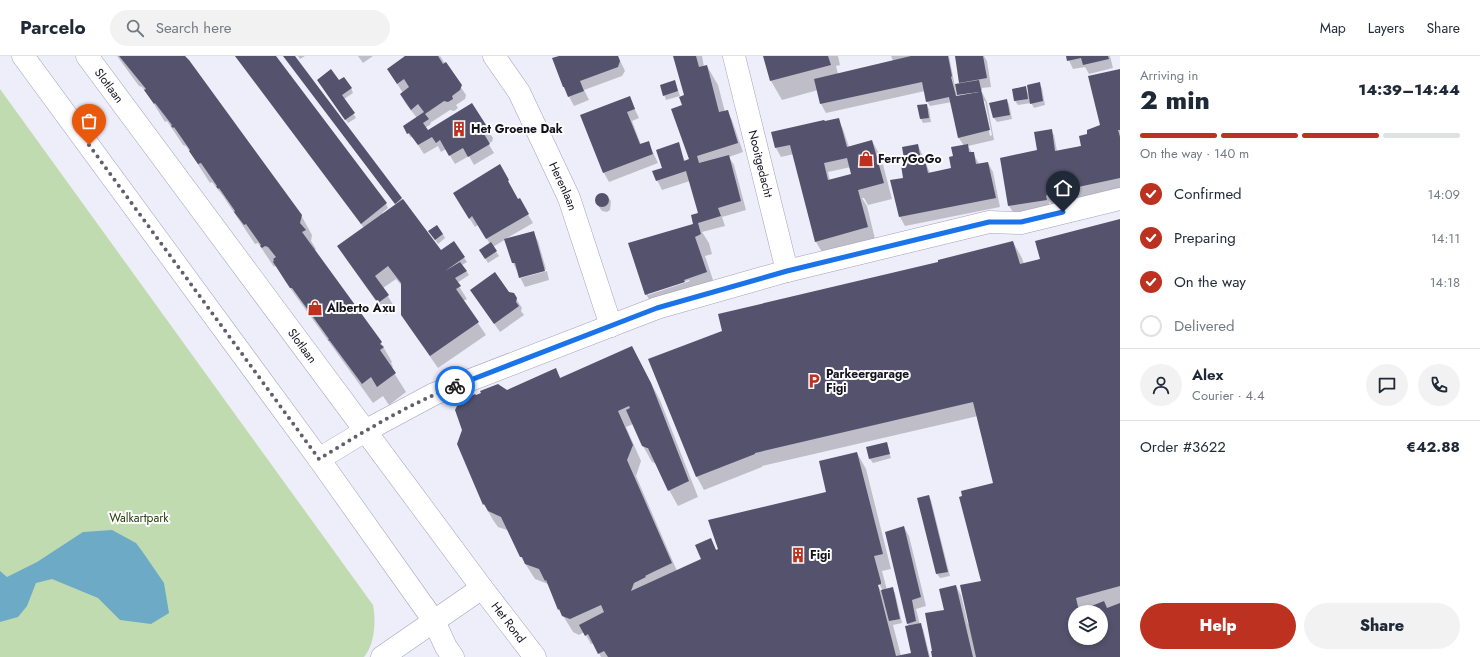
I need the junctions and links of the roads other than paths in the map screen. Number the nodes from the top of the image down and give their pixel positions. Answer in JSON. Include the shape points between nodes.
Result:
{"nodes":[{"id":1,"x":23,"y":56,"type":"edge"},
{"id":2,"x":87,"y":56,"type":"edge"},
{"id":3,"x":494,"y":56,"type":"edge"},
{"id":4,"x":734,"y":56,"type":"edge"},
{"id":5,"x":1120,"y":199,"type":"edge"},
{"id":6,"x":787,"y":271,"type":"junction"},
{"id":7,"x":611,"y":326,"type":"junction"},
{"id":8,"x":365,"y":430,"type":"junction"},
{"id":9,"x":319,"y":459,"type":"junction"},
{"id":10,"x":482,"y":588,"type":"junction"},
{"id":11,"x":434,"y":621,"type":"junction"},
{"id":12,"x":450,"y":652,"type":"edge"},
{"id":13,"x":382,"y":657,"type":"edge"},
{"id":14,"x":534,"y":657,"type":"edge"}],
"edges":[{"from":1,"to":9,"type":"street"},
{"from":2,"to":8,"type":"street","name":"Slotlaan"},
{"from":3,"to":7,"type":"street","name":"Herenlaan","via":[[519,92],[569,198]]},
{"from":4,"to":6,"type":"street","name":"Nooitgedacht"},
{"from":5,"to":6,"type":"street","via":[[1021,222],[989,222]]},
{"from":6,"to":7,"type":"street","via":[[657,308]]},
{"from":7,"to":8,"type":"street","via":[[434,394]]},
{"from":8,"to":9,"type":"street"},
{"from":8,"to":10,"type":"street","name":"Slotlaan"},
{"from":9,"to":11,"type":"street"},
{"from":10,"to":11,"type":"street"},
{"from":10,"to":14,"type":"street","name":"Het Rond"},
{"from":11,"to":12,"type":"street"},
{"from":11,"to":13,"type":"street"}]}
